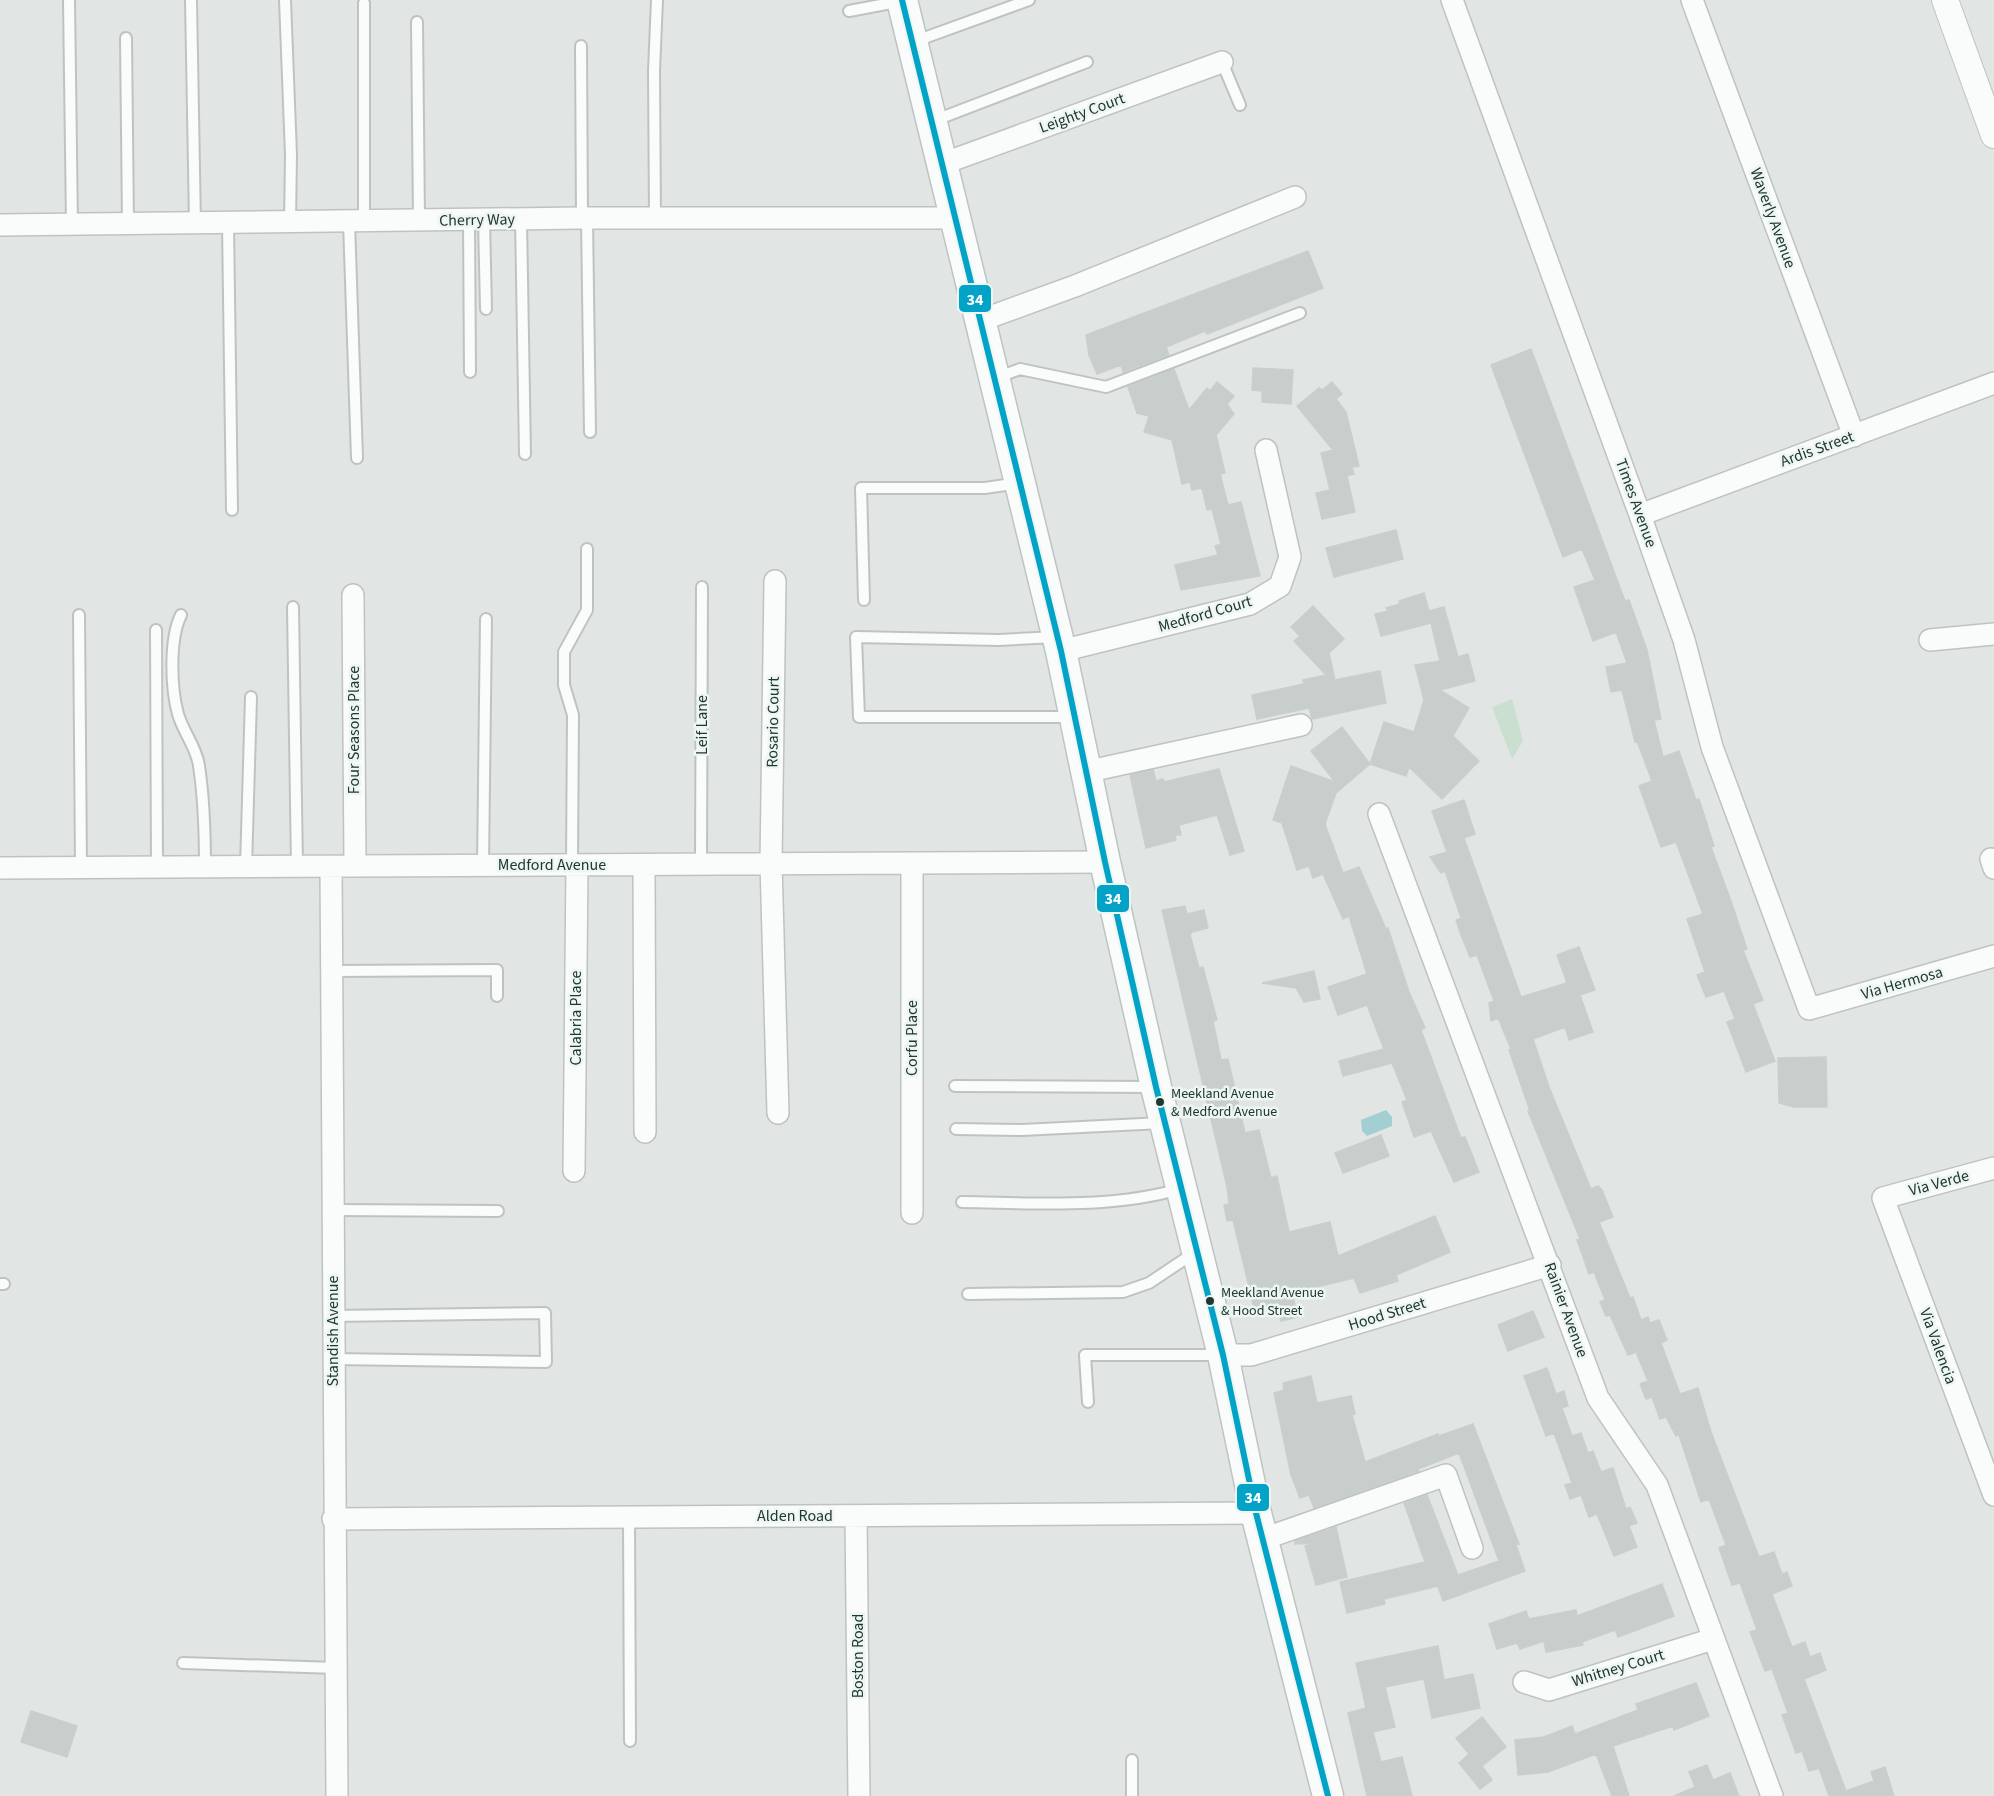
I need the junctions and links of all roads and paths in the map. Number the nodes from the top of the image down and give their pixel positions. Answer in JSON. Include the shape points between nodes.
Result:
{"nodes":[{"id":1,"x":69,"y":0,"type":"edge"},
{"id":2,"x":191,"y":0,"type":"edge"},
{"id":3,"x":285,"y":0,"type":"edge"},
{"id":4,"x":657,"y":0,"type":"edge"},
{"id":5,"x":902,"y":0,"type":"edge"},
{"id":6,"x":1029,"y":0,"type":"edge"},
{"id":7,"x":1452,"y":0,"type":"edge"},
{"id":8,"x":1692,"y":0,"type":"edge"},
{"id":9,"x":1945,"y":0,"type":"edge"},
{"id":10,"x":364,"y":3,"type":"dead end"},
{"id":11,"x":849,"y":11,"type":"dead end"},
{"id":12,"x":417,"y":22,"type":"dead end"},
{"id":13,"x":126,"y":38,"type":"dead end"},
{"id":14,"x":912,"y":43,"type":"junction"},
{"id":15,"x":581,"y":46,"type":"dead end"},
{"id":16,"x":1087,"y":62,"type":"dead end"},
{"id":17,"x":1222,"y":62,"type":"joint"},
{"id":18,"x":1240,"y":105,"type":"dead end"},
{"id":19,"x":931,"y":122,"type":"junction"},
{"id":20,"x":1994,"y":135,"type":"edge"},
{"id":21,"x":942,"y":164,"type":"junction"},
{"id":22,"x":1295,"y":197,"type":"dead end"},
{"id":23,"x":584,"y":218,"type":"junction"},
{"id":24,"x":655,"y":218,"type":"junction"},
{"id":25,"x":953,"y":218,"type":"junction"},
{"id":26,"x":521,"y":219,"type":"junction"},
{"id":27,"x":476,"y":220,"type":"junction"},
{"id":28,"x":419,"y":221,"type":"junction"},
{"id":29,"x":357,"y":222,"type":"junction"},
{"id":30,"x":290,"y":223,"type":"junction"},
{"id":31,"x":128,"y":224,"type":"junction"},
{"id":32,"x":195,"y":224,"type":"junction"},
{"id":33,"x":228,"y":224,"type":"junction"},
{"id":34,"x":0,"y":225,"type":"edge"},
{"id":35,"x":72,"y":225,"type":"junction"},
{"id":36,"x":486,"y":309,"type":"dead end"},
{"id":37,"x":1300,"y":313,"type":"dead end"},
{"id":38,"x":979,"y":321,"type":"junction"},
{"id":39,"x":470,"y":372,"type":"dead end"},
{"id":40,"x":993,"y":379,"type":"junction"},
{"id":41,"x":1994,"y":382,"type":"edge"},
{"id":42,"x":590,"y":432,"type":"dead end"},
{"id":43,"x":1854,"y":436,"type":"junction"},
{"id":44,"x":1266,"y":450,"type":"dead end"},
{"id":45,"x":525,"y":454,"type":"dead end"},
{"id":46,"x":357,"y":458,"type":"dead end"},
{"id":47,"x":1019,"y":483,"type":"junction"},
{"id":48,"x":232,"y":510,"type":"dead end"},
{"id":49,"x":1641,"y":515,"type":"junction"},
{"id":50,"x":587,"y":549,"type":"dead end"},
{"id":51,"x":775,"y":581,"type":"dead end"},
{"id":52,"x":702,"y":587,"type":"dead end"},
{"id":53,"x":353,"y":595,"type":"dead end"},
{"id":54,"x":864,"y":600,"type":"dead end"},
{"id":55,"x":293,"y":607,"type":"dead end"},
{"id":56,"x":79,"y":615,"type":"dead end"},
{"id":57,"x":181,"y":615,"type":"dead end"},
{"id":58,"x":486,"y":619,"type":"dead end"},
{"id":59,"x":156,"y":630,"type":"dead end"},
{"id":60,"x":1994,"y":634,"type":"edge"},
{"id":61,"x":1930,"y":640,"type":"dead end"},
{"id":62,"x":1060,"y":644,"type":"junction"},
{"id":63,"x":251,"y":697,"type":"dead end"},
{"id":64,"x":1074,"y":717,"type":"junction"},
{"id":65,"x":1301,"y":725,"type":"dead end"},
{"id":66,"x":1085,"y":772,"type":"junction"},
{"id":67,"x":1379,"y":814,"type":"dead end"},
{"id":68,"x":1105,"y":862,"type":"junction"},
{"id":69,"x":771,"y":863,"type":"junction"},
{"id":70,"x":912,"y":863,"type":"junction"},
{"id":71,"x":701,"y":864,"type":"junction"},
{"id":72,"x":483,"y":865,"type":"junction"},
{"id":73,"x":574,"y":865,"type":"junction"},
{"id":74,"x":644,"y":865,"type":"junction"},
{"id":75,"x":331,"y":866,"type":"junction"},
{"id":76,"x":355,"y":866,"type":"junction"},
{"id":77,"x":81,"y":867,"type":"junction"},
{"id":78,"x":157,"y":867,"type":"junction"},
{"id":79,"x":205,"y":867,"type":"junction"},
{"id":80,"x":246,"y":867,"type":"junction"},
{"id":81,"x":297,"y":867,"type":"junction"},
{"id":82,"x":0,"y":868,"type":"edge"},
{"id":83,"x":1994,"y":956,"type":"edge"},
{"id":84,"x":332,"y":971,"type":"junction"},
{"id":85,"x":497,"y":996,"type":"dead end"},
{"id":86,"x":1809,"y":1010,"type":"joint"},
{"id":87,"x":955,"y":1086,"type":"dead end"},
{"id":88,"x":1156,"y":1087,"type":"junction"},
{"id":89,"x":778,"y":1113,"type":"dead end"},
{"id":90,"x":1165,"y":1123,"type":"junction"},
{"id":91,"x":956,"y":1129,"type":"dead end"},
{"id":92,"x":645,"y":1132,"type":"dead end"},
{"id":93,"x":1994,"y":1168,"type":"edge"},
{"id":94,"x":574,"y":1171,"type":"dead end"},
{"id":95,"x":1181,"y":1189,"type":"junction"},
{"id":96,"x":1883,"y":1198,"type":"joint"},
{"id":97,"x":962,"y":1202,"type":"dead end"},
{"id":98,"x":333,"y":1210,"type":"junction"},
{"id":99,"x":498,"y":1211,"type":"dead end"},
{"id":100,"x":912,"y":1213,"type":"dead end"},
{"id":101,"x":1196,"y":1251,"type":"junction"},
{"id":102,"x":1550,"y":1265,"type":"junction"},
{"id":103,"x":968,"y":1294,"type":"dead end"},
{"id":104,"x":333,"y":1316,"type":"junction"},
{"id":105,"x":1223,"y":1355,"type":"junction"},
{"id":106,"x":333,"y":1359,"type":"junction"},
{"id":107,"x":1088,"y":1402,"type":"dead end"},
{"id":108,"x":1994,"y":1495,"type":"edge"},
{"id":109,"x":856,"y":1516,"type":"junction"},
{"id":110,"x":630,"y":1517,"type":"junction"},
{"id":111,"x":333,"y":1519,"type":"junction"},
{"id":112,"x":1260,"y":1526,"type":"junction"},
{"id":113,"x":1472,"y":1548,"type":"dead end"},
{"id":114,"x":1713,"y":1639,"type":"junction"},
{"id":115,"x":183,"y":1663,"type":"dead end"},
{"id":116,"x":335,"y":1668,"type":"junction"},
{"id":117,"x":1524,"y":1682,"type":"dead end"},
{"id":118,"x":630,"y":1741,"type":"dead end"},
{"id":119,"x":1132,"y":1760,"type":"dead end"},
{"id":120,"x":337,"y":1796,"type":"edge"},
{"id":121,"x":859,"y":1796,"type":"edge"},
{"id":122,"x":1132,"y":1796,"type":"edge"},
{"id":123,"x":1328,"y":1796,"type":"edge"},
{"id":124,"x":1772,"y":1796,"type":"edge"}],
"edges":[{"from":1,"to":35,"type":"lane"},
{"from":2,"to":32,"type":"lane"},
{"from":3,"to":30,"type":"lane"},
{"from":4,"to":24,"type":"lane"},
{"from":5,"to":11,"type":"lane"},
{"from":5,"to":14,"type":"main road"},
{"from":6,"to":14,"type":"lane"},
{"from":7,"to":49,"type":"street","name":"Times Avenue"},
{"from":8,"to":43,"type":"street","name":"Waverly Avenue"},
{"from":9,"to":20,"type":"street"},
{"from":10,"to":29,"type":"lane"},
{"from":12,"to":28,"type":"lane"},
{"from":13,"to":31,"type":"lane"},
{"from":14,"to":19,"type":"main road"},
{"from":15,"to":23,"type":"lane"},
{"from":16,"to":19,"type":"lane"},
{"from":17,"to":18,"type":"lane"},
{"from":17,"to":21,"type":"street","name":"Leighty Court"},
{"from":19,"to":21,"type":"main road"},
{"from":21,"to":25,"type":"main road"},
{"from":22,"to":38,"type":"street"},
{"from":23,"to":24,"type":"street","name":"Cherry Way"},
{"from":23,"to":26,"type":"street","name":"Cherry Way"},
{"from":23,"to":42,"type":"lane"},
{"from":24,"to":25,"type":"street","name":"Cherry Way"},
{"from":25,"to":38,"type":"main road"},
{"from":26,"to":27,"type":"street","name":"Cherry Way"},
{"from":26,"to":45,"type":"lane"},
{"from":27,"to":28,"type":"street","name":"Cherry Way"},
{"from":27,"to":36,"type":"lane"},
{"from":27,"to":39,"type":"lane"},
{"from":28,"to":29,"type":"street","name":"Cherry Way"},
{"from":29,"to":30,"type":"street","name":"Cherry Way"},
{"from":29,"to":46,"type":"lane"},
{"from":30,"to":33,"type":"street","name":"Cherry Way"},
{"from":31,"to":32,"type":"street","name":"Cherry Way"},
{"from":31,"to":35,"type":"street","name":"Cherry Way"},
{"from":32,"to":33,"type":"street","name":"Cherry Way"},
{"from":33,"to":48,"type":"lane"},
{"from":34,"to":35,"type":"street","name":"Cherry Way"},
{"from":37,"to":40,"type":"lane","via":[[1106,387],[1020,369]]},
{"from":38,"to":40,"type":"main road"},
{"from":40,"to":47,"type":"main road"},
{"from":41,"to":43,"type":"street","name":"Ardis Street"},
{"from":43,"to":49,"type":"street","name":"Ardis Street"},
{"from":44,"to":62,"type":"street","name":"Medford Court","via":[[1290,557],[1280,586],[1250,604]]},
{"from":47,"to":54,"type":"lane","via":[[985,488],[861,488]]},
{"from":47,"to":62,"type":"main road"},
{"from":49,"to":86,"type":"street","name":"Times Avenue","via":[[1684,640],[1712,747]]},
{"from":50,"to":73,"type":"lane","via":[[586,610],[564,652],[564,685],[573,715]]},
{"from":51,"to":69,"type":"street","name":"Rosario Court"},
{"from":52,"to":71,"type":"lane","name":"Leif Lane"},
{"from":53,"to":76,"type":"street","name":"Four Seasons Place"},
{"from":55,"to":81,"type":"lane"},
{"from":56,"to":77,"type":"lane"},
{"from":57,"to":79,"type":"lane","via":[[175,626],[173,683],[178,714],[199,763]]},
{"from":58,"to":72,"type":"lane"},
{"from":59,"to":78,"type":"lane"},
{"from":60,"to":61,"type":"street"},
{"from":62,"to":64,"type":"main road"},
{"from":62,"to":64,"type":"lane","via":[[856,637],[859,717]]},
{"from":63,"to":80,"type":"lane"},
{"from":64,"to":66,"type":"main road"},
{"from":65,"to":66,"type":"street"},
{"from":66,"to":68,"type":"main road"},
{"from":67,"to":102,"type":"street","name":"Rainier Avenue"},
{"from":68,"to":70,"type":"street","name":"Medford Avenue"},
{"from":68,"to":88,"type":"main road"},
{"from":69,"to":70,"type":"street","name":"Medford Avenue"},
{"from":69,"to":71,"type":"street","name":"Medford Avenue"},
{"from":69,"to":89,"type":"street","name":"Rosario Court"},
{"from":70,"to":100,"type":"street","name":"Corfu Place"},
{"from":71,"to":74,"type":"street","name":"Medford Avenue"},
{"from":72,"to":73,"type":"street","name":"Medford Avenue"},
{"from":72,"to":76,"type":"street","name":"Medford Avenue"},
{"from":73,"to":74,"type":"street","name":"Medford Avenue"},
{"from":73,"to":94,"type":"street","name":"Calabria Place"},
{"from":74,"to":92,"type":"street"},
{"from":75,"to":76,"type":"street","name":"Medford Avenue"},
{"from":75,"to":81,"type":"street","name":"Medford Avenue"},
{"from":75,"to":84,"type":"street","name":"Standish Avenue"},
{"from":77,"to":78,"type":"street","name":"Medford Avenue"},
{"from":77,"to":82,"type":"street","name":"Medford Avenue"},
{"from":78,"to":79,"type":"street","name":"Medford Avenue"},
{"from":79,"to":80,"type":"street","name":"Medford Avenue"},
{"from":80,"to":81,"type":"street","name":"Medford Avenue"},
{"from":83,"to":86,"type":"street","name":"Via Hermosa"},
{"from":84,"to":85,"type":"lane","via":[[497,970]]},
{"from":84,"to":98,"type":"street","name":"Standish Avenue"},
{"from":87,"to":88,"type":"lane"},
{"from":88,"to":90,"type":"main road"},
{"from":90,"to":91,"type":"lane","via":[[1094,1129]]},
{"from":90,"to":95,"type":"main road"},
{"from":93,"to":96,"type":"street","name":"Via Verde"},
{"from":95,"to":97,"type":"lane","via":[[1119,1200]]},
{"from":95,"to":101,"type":"main road"},
{"from":96,"to":108,"type":"street","name":"Via Valencia"},
{"from":98,"to":99,"type":"lane"},
{"from":98,"to":104,"type":"street","name":"Standish Avenue"},
{"from":101,"to":103,"type":"lane","via":[[1149,1283],[1123,1292]]},
{"from":101,"to":105,"type":"main road"},
{"from":102,"to":105,"type":"street","name":"Hood Street","via":[[1251,1355]]},
{"from":102,"to":114,"type":"street","name":"Rainier Avenue","via":[[1598,1398],[1657,1485]]},
{"from":104,"to":106,"type":"street","name":"Standish Avenue"},
{"from":104,"to":106,"type":"lane","via":[[545,1313],[546,1362]]},
{"from":105,"to":107,"type":"lane","via":[[1085,1355]]},
{"from":105,"to":112,"type":"main road"},
{"from":106,"to":111,"type":"street","name":"Standish Avenue"},
{"from":109,"to":110,"type":"street","name":"Alden Road"},
{"from":109,"to":112,"type":"street","name":"Alden Road"},
{"from":109,"to":121,"type":"street","name":"Boston Road"},
{"from":110,"to":111,"type":"street","name":"Alden Road"},
{"from":110,"to":118,"type":"lane"},
{"from":111,"to":116,"type":"street","name":"Standish Avenue"},
{"from":112,"to":113,"type":"street","name":"Alden Road","via":[[1446,1475]]},
{"from":112,"to":123,"type":"main road"},
{"from":114,"to":117,"type":"street","name":"Whitney Court","via":[[1550,1690]]},
{"from":114,"to":124,"type":"street","name":"Rainier Avenue"},
{"from":115,"to":116,"type":"lane"},
{"from":116,"to":120,"type":"street","name":"Standish Avenue"},
{"from":119,"to":122,"type":"lane"}]}
